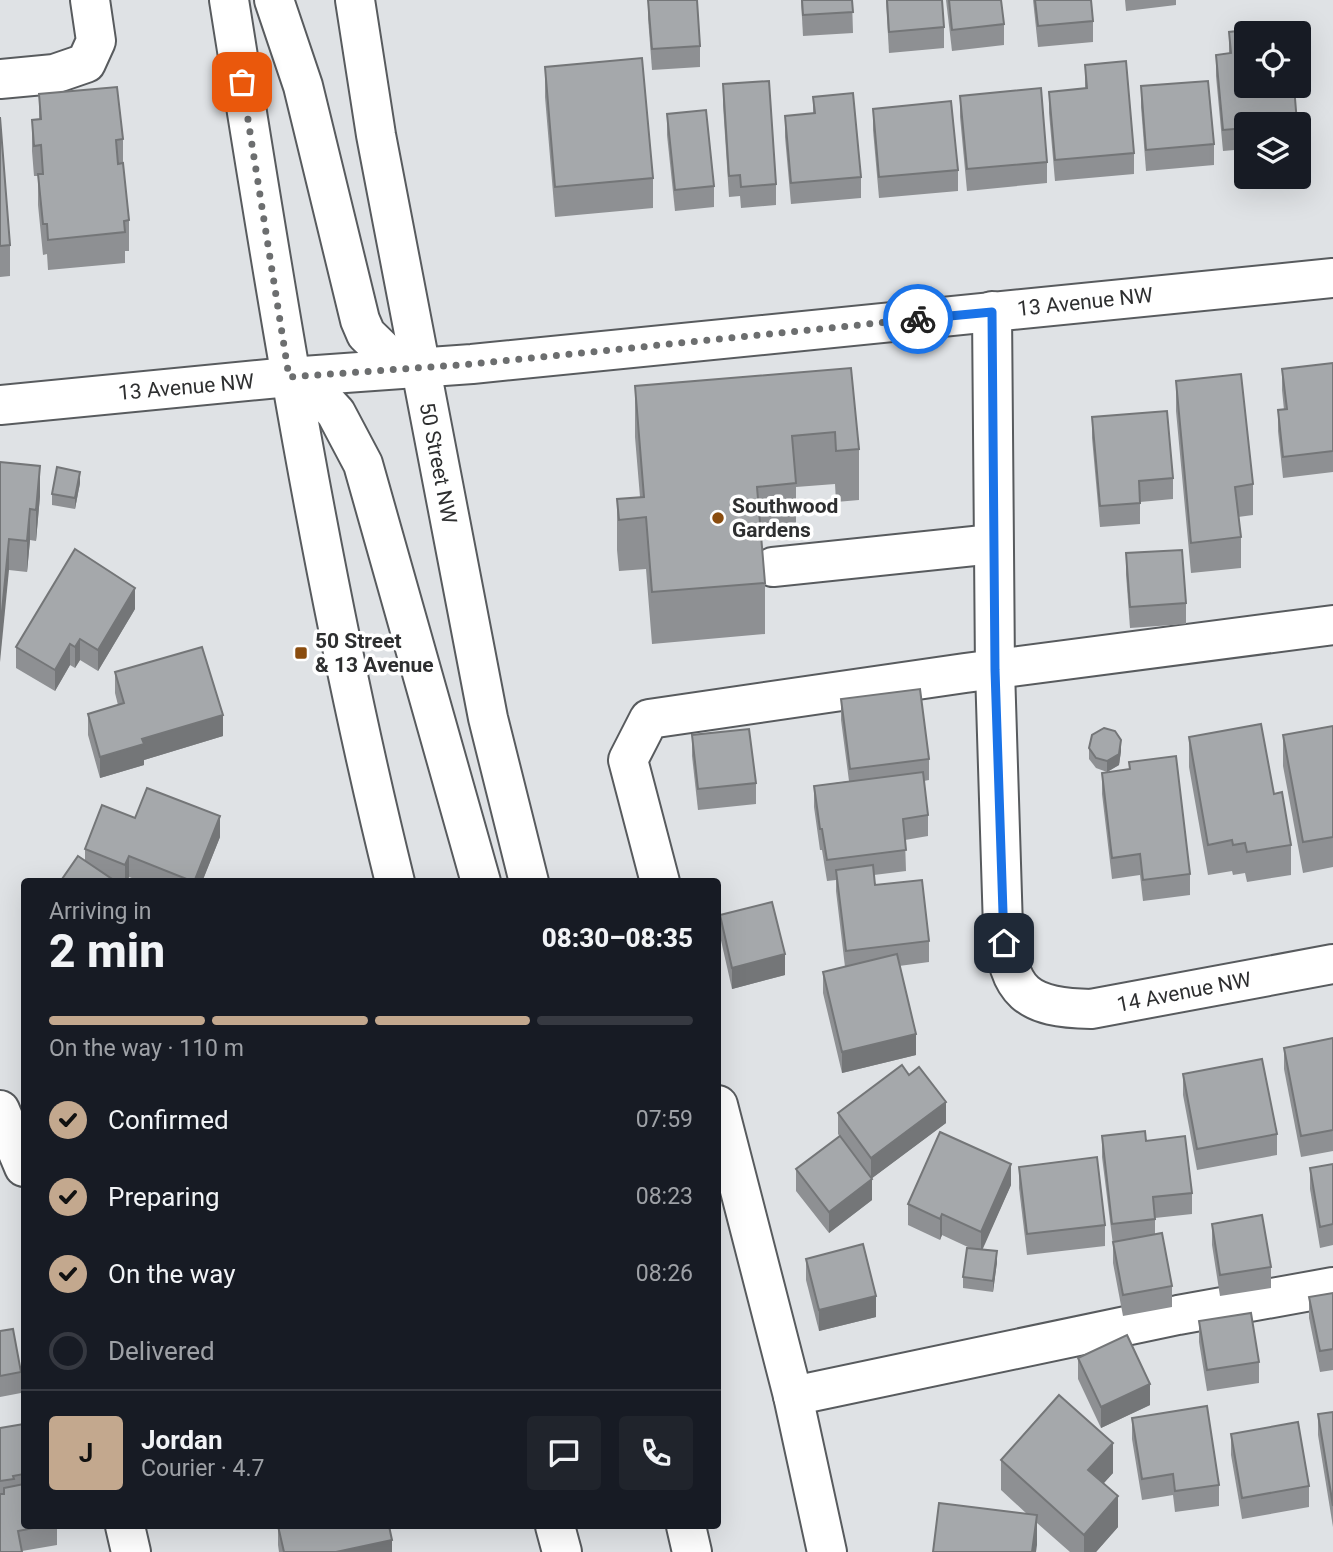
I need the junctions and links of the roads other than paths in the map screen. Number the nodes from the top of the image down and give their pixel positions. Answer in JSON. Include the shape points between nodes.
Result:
{"nodes":[{"id":1,"x":90,"y":0,"type":"edge"},
{"id":2,"x":229,"y":0,"type":"edge"},
{"id":3,"x":274,"y":0,"type":"edge"},
{"id":4,"x":355,"y":0,"type":"edge"},
{"id":5,"x":0,"y":79,"type":"edge"},
{"id":6,"x":1333,"y":278,"type":"edge"},
{"id":7,"x":992,"y":312,"type":"junction"},
{"id":8,"x":419,"y":368,"type":"junction"},
{"id":9,"x":289,"y":377,"type":"junction"},
{"id":10,"x":0,"y":405,"type":"edge"},
{"id":11,"x":993,"y":544,"type":"junction"},
{"id":12,"x":773,"y":567,"type":"dead end"},
{"id":13,"x":1333,"y":625,"type":"edge"},
{"id":14,"x":995,"y":670,"type":"junction"},
{"id":15,"x":394,"y":878,"type":"edge"},
{"id":16,"x":480,"y":878,"type":"edge"},
{"id":17,"x":527,"y":878,"type":"edge"},
{"id":18,"x":659,"y":878,"type":"edge"},
{"id":19,"x":1333,"y":964,"type":"edge"},
{"id":20,"x":0,"y":1110,"type":"edge"},
{"id":21,"x":721,"y":1117,"type":"edge"},
{"id":22,"x":21,"y":1160,"type":"edge"},
{"id":23,"x":1333,"y":1287,"type":"edge"},
{"id":24,"x":793,"y":1396,"type":"junction"},
{"id":25,"x":126,"y":1529,"type":"edge"},
{"id":26,"x":556,"y":1529,"type":"edge"},
{"id":27,"x":687,"y":1529,"type":"edge"},
{"id":28,"x":131,"y":1552,"type":"edge"},
{"id":29,"x":562,"y":1552,"type":"edge"},
{"id":30,"x":692,"y":1552,"type":"edge"},
{"id":31,"x":827,"y":1552,"type":"edge"}],
"edges":[{"from":1,"to":5,"type":"main road","via":[[96,41],[86,63],[54,74]]},
{"from":2,"to":9,"type":"main road"},
{"from":3,"to":8,"type":"main road","via":[[303,86],[360,320],[366,334],[397,364]]},
{"from":4,"to":8,"type":"main road","name":"50 Street NW"},
{"from":6,"to":7,"type":"main road","name":"13 Avenue NW"},
{"from":7,"to":8,"type":"main road","name":"13 Avenue NW"},
{"from":7,"to":11,"type":"main road"},
{"from":8,"to":9,"type":"main road","name":"13 Avenue NW"},
{"from":8,"to":17,"type":"main road","name":"50 Street NW","via":[[488,719]]},
{"from":9,"to":10,"type":"main road","name":"13 Avenue NW"},
{"from":9,"to":15,"type":"main road","via":[[366,762]]},
{"from":9,"to":16,"type":"main road","via":[[314,389],[336,413],[363,464]]},
{"from":11,"to":12,"type":"main road"},
{"from":11,"to":14,"type":"main road"},
{"from":13,"to":14,"type":"main road"},
{"from":14,"to":18,"type":"main road","via":[[649,719],[628,760]]},
{"from":14,"to":19,"type":"main road","name":"14 Avenue NW","via":[[1005,958],[1016,983],[1035,1000],[1059,1008],[1091,1009]]},
{"from":20,"to":22,"type":"main road"},
{"from":21,"to":24,"type":"main road"},
{"from":23,"to":24,"type":"main road"},
{"from":24,"to":31,"type":"main road"},
{"from":25,"to":28,"type":"main road"},
{"from":26,"to":29,"type":"main road"},
{"from":27,"to":30,"type":"main road"}]}
